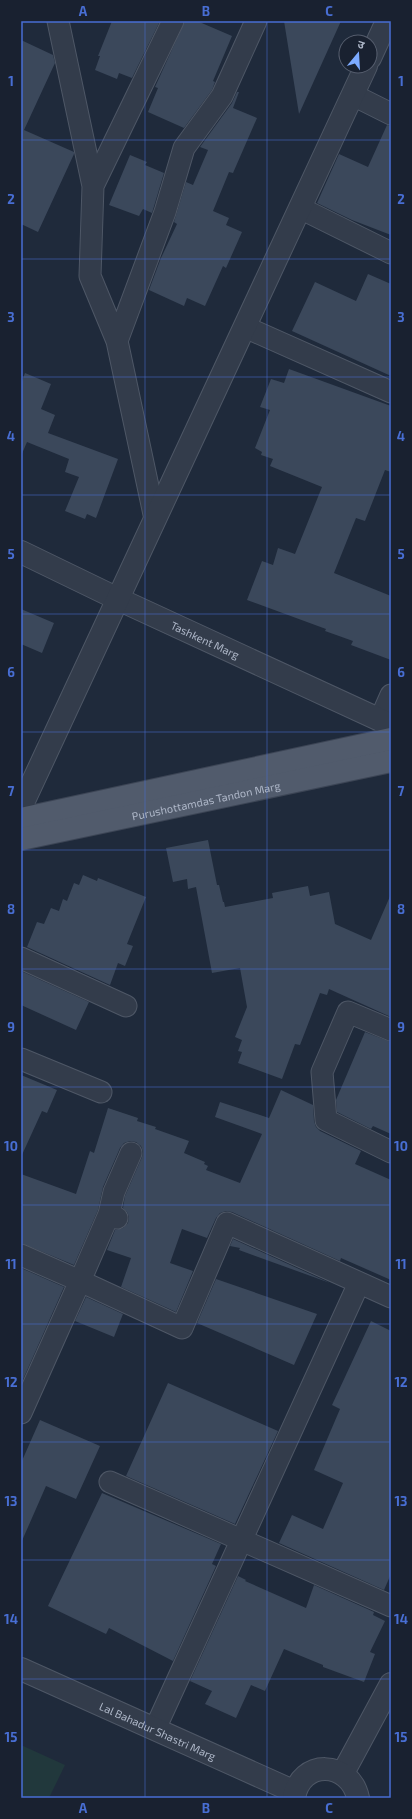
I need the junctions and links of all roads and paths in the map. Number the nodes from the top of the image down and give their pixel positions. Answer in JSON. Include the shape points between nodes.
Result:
{"nodes":[{"id":1,"x":58,"y":21,"type":"edge"},
{"id":2,"x":173,"y":21,"type":"edge"},
{"id":3,"x":256,"y":21,"type":"edge"},
{"id":4,"x":387,"y":21,"type":"edge"},
{"id":5,"x":378,"y":41,"type":"edge"},
{"id":6,"x":362,"y":74,"type":"edge"},
{"id":7,"x":353,"y":95,"type":"junction"},
{"id":8,"x":391,"y":114,"type":"edge"},
{"id":9,"x":92,"y":186,"type":"junction"},
{"id":10,"x":300,"y":208,"type":"junction"},
{"id":11,"x":391,"y":253,"type":"edge"},
{"id":12,"x":245,"y":327,"type":"junction"},
{"id":13,"x":117,"y":341,"type":"junction"},
{"id":14,"x":391,"y":392,"type":"edge"},
{"id":15,"x":155,"y":519,"type":"junction"},
{"id":16,"x":21,"y":552,"type":"edge"},
{"id":17,"x":118,"y":599,"type":"junction"},
{"id":18,"x":391,"y":695,"type":"edge"},
{"id":19,"x":385,"y":722,"type":"edge"},
{"id":20,"x":391,"y":739,"type":"edge"},
{"id":21,"x":391,"y":761,"type":"edge"},
{"id":22,"x":21,"y":807,"type":"edge"},
{"id":23,"x":21,"y":819,"type":"edge"},
{"id":24,"x":21,"y":839,"type":"edge"},
{"id":25,"x":21,"y":958,"type":"edge"},
{"id":26,"x":126,"y":1006,"type":"dead end"},
{"id":27,"x":391,"y":1030,"type":"edge"},
{"id":28,"x":21,"y":1059,"type":"edge"},
{"id":29,"x":101,"y":1092,"type":"dead end"},
{"id":30,"x":391,"y":1152,"type":"edge"},
{"id":31,"x":131,"y":1153,"type":"dead end"},
{"id":32,"x":21,"y":1255,"type":"edge"},
{"id":33,"x":80,"y":1281,"type":"junction"},
{"id":34,"x":359,"y":1283,"type":"junction"},
{"id":35,"x":391,"y":1298,"type":"edge"},
{"id":36,"x":21,"y":1413,"type":"edge"},
{"id":37,"x":110,"y":1482,"type":"dead end"},
{"id":38,"x":241,"y":1541,"type":"junction"},
{"id":39,"x":391,"y":1606,"type":"edge"},
{"id":40,"x":21,"y":1669,"type":"edge"},
{"id":41,"x":391,"y":1684,"type":"edge"},
{"id":42,"x":155,"y":1729,"type":"junction"},
{"id":43,"x":342,"y":1773,"type":"junction"},
{"id":44,"x":295,"y":1795,"type":"edge"},
{"id":45,"x":358,"y":1798,"type":"edge"}],
"edges":[{"from":1,"to":9,"type":"street"},
{"from":2,"to":9,"type":"street"},
{"from":3,"to":13,"type":"street","via":[[222,96],[184,148],[165,212]]},
{"from":4,"to":5,"type":"street"},
{"from":6,"to":7,"type":"street"},
{"from":7,"to":8,"type":"street"},
{"from":7,"to":10,"type":"street"},
{"from":9,"to":13,"type":"street","via":[[90,276]]},
{"from":10,"to":11,"type":"street"},
{"from":10,"to":12,"type":"street"},
{"from":12,"to":14,"type":"street"},
{"from":12,"to":15,"type":"street"},
{"from":13,"to":15,"type":"street"},
{"from":15,"to":17,"type":"street"},
{"from":16,"to":17,"type":"street","name":"Tashkent Marg"},
{"from":17,"to":19,"type":"street","name":"Tashkent Marg"},
{"from":17,"to":22,"type":"street"},
{"from":18,"to":19,"type":"street"},
{"from":20,"to":23,"type":"main road"},
{"from":21,"to":24,"type":"main road","name":"Purushottamdas Tandon Marg"},
{"from":25,"to":26,"type":"street"},
{"from":27,"to":30,"type":"street","via":[[348,1012],[322,1072],[326,1120]]},
{"from":28,"to":29,"type":"street"},
{"from":31,"to":33,"type":"street","via":[[114,1192],[113,1216]]},
{"from":32,"to":33,"type":"street"},
{"from":33,"to":34,"type":"street","via":[[182,1328],[227,1223]]},
{"from":33,"to":36,"type":"street"},
{"from":34,"to":35,"type":"street"},
{"from":34,"to":38,"type":"street"},
{"from":37,"to":38,"type":"street"},
{"from":38,"to":39,"type":"street"},
{"from":38,"to":42,"type":"street"},
{"from":40,"to":42,"type":"street","name":"Lal Bahadur Shastri Marg"},
{"from":41,"to":43,"type":"street"},
{"from":42,"to":44,"type":"street","name":"Lal Bahadur Shastri Marg"},
{"from":43,"to":44,"type":"street","via":[[332,1769],[314,1771],[300,1781]]},
{"from":43,"to":45,"type":"street","via":[[351,1780]]}]}
